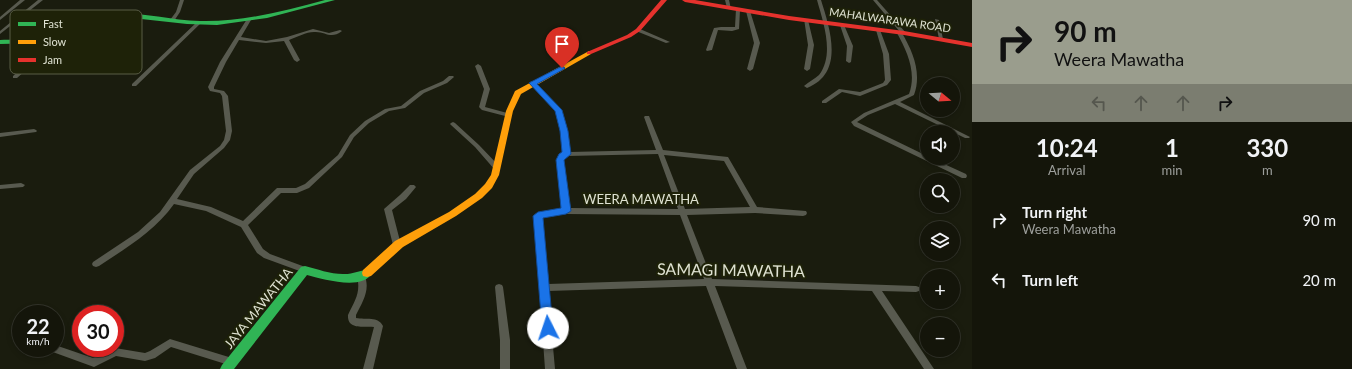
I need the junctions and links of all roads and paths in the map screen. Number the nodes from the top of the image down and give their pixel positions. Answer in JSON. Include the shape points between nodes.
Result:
{"nodes":[{"id":1,"x":23,"y":0,"type":"edge"},
{"id":2,"x":42,"y":0,"type":"edge"},
{"id":3,"x":182,"y":0,"type":"edge"},
{"id":4,"x":332,"y":0,"type":"edge"},
{"id":5,"x":664,"y":0,"type":"edge"},
{"id":6,"x":685,"y":0,"type":"edge"},
{"id":7,"x":819,"y":0,"type":"edge"},
{"id":8,"x":875,"y":0,"type":"edge"},
{"id":9,"x":731,"y":6,"type":"edge"},
{"id":10,"x":11,"y":10,"type":"edge"},
{"id":11,"x":29,"y":10,"type":"edge"},
{"id":12,"x":10,"y":11,"type":"edge"},
{"id":13,"x":748,"y":11,"type":"junction"},
{"id":14,"x":142,"y":17,"type":"edge"},
{"id":15,"x":0,"y":19,"type":"edge"},
{"id":16,"x":172,"y":20,"type":"junction"},
{"id":17,"x":249,"y":20,"type":"junction"},
{"id":18,"x":806,"y":20,"type":"junction"},
{"id":19,"x":937,"y":20,"type":"dead end"},
{"id":20,"x":199,"y":23,"type":"junction"},
{"id":21,"x":826,"y":23,"type":"junction"},
{"id":22,"x":10,"y":25,"type":"edge"},
{"id":23,"x":842,"y":25,"type":"junction"},
{"id":24,"x":638,"y":30,"type":"junction"},
{"id":25,"x":878,"y":30,"type":"junction"},
{"id":26,"x":340,"y":31,"type":"dead end"},
{"id":27,"x":0,"y":33,"type":"edge"},
{"id":28,"x":902,"y":33,"type":"junction"},
{"id":29,"x":238,"y":38,"type":"junction"},
{"id":30,"x":286,"y":39,"type":"junction"},
{"id":31,"x":941,"y":39,"type":"junction"},
{"id":32,"x":0,"y":42,"type":"edge"},
{"id":33,"x":10,"y":42,"type":"edge"},
{"id":34,"x":668,"y":42,"type":"dead end"},
{"id":35,"x":972,"y":45,"type":"edge"},
{"id":36,"x":709,"y":50,"type":"dead end"},
{"id":37,"x":297,"y":60,"type":"dead end"},
{"id":38,"x":848,"y":61,"type":"dead end"},
{"id":39,"x":478,"y":66,"type":"dead end"},
{"id":40,"x":750,"y":69,"type":"dead end"},
{"id":41,"x":807,"y":69,"type":"dead end"},
{"id":42,"x":18,"y":74,"type":"edge"},
{"id":43,"x":15,"y":77,"type":"dead end"},
{"id":44,"x":451,"y":77,"type":"dead end"},
{"id":45,"x":532,"y":83,"type":"junction"},
{"id":46,"x":134,"y":85,"type":"dead end"},
{"id":47,"x":807,"y":86,"type":"dead end"},
{"id":48,"x":824,"y":102,"type":"dead end"},
{"id":49,"x":896,"y":102,"type":"junction"},
{"id":50,"x":510,"y":115,"type":"junction"},
{"id":51,"x":647,"y":117,"type":"dead end"},
{"id":52,"x":453,"y":124,"type":"dead end"},
{"id":53,"x":34,"y":131,"type":"dead end"},
{"id":54,"x":0,"y":135,"type":"edge"},
{"id":55,"x":967,"y":137,"type":"dead end"},
{"id":56,"x":660,"y":152,"type":"junction"},
{"id":57,"x":566,"y":154,"type":"junction"},
{"id":58,"x":496,"y":168,"type":"junction"},
{"id":59,"x":964,"y":176,"type":"dead end"},
{"id":60,"x":22,"y":185,"type":"dead end"},
{"id":61,"x":0,"y":187,"type":"edge"},
{"id":62,"x":412,"y":187,"type":"dead end"},
{"id":63,"x":173,"y":200,"type":"junction"},
{"id":64,"x":755,"y":210,"type":"junction"},
{"id":65,"x":566,"y":211,"type":"junction"},
{"id":66,"x":682,"y":212,"type":"junction"},
{"id":67,"x":803,"y":213,"type":"dead end"},
{"id":68,"x":244,"y":225,"type":"junction"},
{"id":69,"x":397,"y":245,"type":"junction"},
{"id":70,"x":96,"y":264,"type":"dead end"},
{"id":71,"x":305,"y":270,"type":"junction"},
{"id":72,"x":361,"y":276,"type":"junction"},
{"id":73,"x":710,"y":282,"type":"junction"},
{"id":74,"x":499,"y":287,"type":"dead end"},
{"id":75,"x":545,"y":288,"type":"junction"},
{"id":76,"x":875,"y":288,"type":"junction"},
{"id":77,"x":916,"y":290,"type":"dead end"},
{"id":78,"x":64,"y":352,"type":"edge"},
{"id":79,"x":229,"y":366,"type":"edge"},
{"id":80,"x":368,"y":369,"type":"edge"},
{"id":81,"x":505,"y":369,"type":"edge"},
{"id":82,"x":550,"y":369,"type":"edge"},
{"id":83,"x":742,"y":369,"type":"edge"},
{"id":84,"x":929,"y":369,"type":"edge"}],
"edges":[{"from":1,"to":10,"type":"street"},
{"from":2,"to":11,"type":"street"},
{"from":3,"to":16,"type":"street"},
{"from":4,"to":17,"type":"street"},
{"from":5,"to":24,"type":"street"},
{"from":6,"to":9,"type":"street","name":"MAHALWARAWA ROAD"},
{"from":7,"to":21,"type":"street"},
{"from":8,"to":28,"type":"street"},
{"from":9,"to":13,"type":"street","name":"MAHALWARAWA ROAD"},
{"from":9,"to":36,"type":"street","via":[[737,28],[716,29]]},
{"from":12,"to":15,"type":"street"},
{"from":13,"to":18,"type":"street","name":"MAHALWARAWA ROAD"},
{"from":13,"to":40,"type":"street","via":[[758,43]]},
{"from":14,"to":16,"type":"street"},
{"from":16,"to":20,"type":"street"},
{"from":17,"to":20,"type":"street"},
{"from":17,"to":29,"type":"street"},
{"from":18,"to":21,"type":"street","name":"MAHALWARAWA ROAD"},
{"from":18,"to":41,"type":"street","via":[[811,44]]},
{"from":19,"to":31,"type":"street"},
{"from":20,"to":46,"type":"street"},
{"from":21,"to":23,"type":"street","name":"MAHALWARAWA ROAD"},
{"from":21,"to":47,"type":"street","via":[[831,54],[822,74]]},
{"from":22,"to":27,"type":"street"},
{"from":23,"to":25,"type":"street","name":"MAHALWARAWA ROAD"},
{"from":23,"to":38,"type":"street","via":[[850,46]]},
{"from":24,"to":34,"type":"street"},
{"from":24,"to":45,"type":"street"},
{"from":25,"to":28,"type":"street","name":"MAHALWARAWA ROAD"},
{"from":25,"to":48,"type":"street","via":[[886,54],[888,80],[885,84],[860,94],[840,90]]},
{"from":26,"to":30,"type":"street","via":[[331,35],[312,30]]},
{"from":28,"to":31,"type":"street","name":"MAHALWARAWA ROAD"},
{"from":28,"to":49,"type":"street","via":[[915,78],[915,88],[911,95]]},
{"from":29,"to":30,"type":"street","via":[[266,42]]},
{"from":29,"to":63,"type":"street","via":[[211,87],[225,96],[229,131],[227,140],[192,172]]},
{"from":30,"to":37,"type":"street"},
{"from":31,"to":35,"type":"street","name":"MAHALWARAWA ROAD"},
{"from":32,"to":33,"type":"street"},
{"from":39,"to":50,"type":"street","via":[[487,89],[482,107]]},
{"from":42,"to":43,"type":"street"},
{"from":44,"to":68,"type":"street","via":[[422,92],[403,107],[387,110],[368,122],[357,130],[340,156],[314,180],[302,189],[280,190]]},
{"from":45,"to":50,"type":"street","via":[[516,95]]},
{"from":45,"to":57,"type":"street","via":[[558,110],[563,125]]},
{"from":49,"to":55,"type":"street"},
{"from":49,"to":59,"type":"street","via":[[866,114],[854,122]]},
{"from":50,"to":58,"type":"street"},
{"from":51,"to":56,"type":"street"},
{"from":52,"to":58,"type":"street"},
{"from":53,"to":54,"type":"street"},
{"from":56,"to":57,"type":"street"},
{"from":56,"to":64,"type":"street","via":[[726,159]]},
{"from":56,"to":66,"type":"street"},
{"from":57,"to":65,"type":"street","via":[[560,160]]},
{"from":58,"to":69,"type":"street","via":[[492,183],[479,197]]},
{"from":60,"to":61,"type":"street"},
{"from":62,"to":69,"type":"street","via":[[388,209]]},
{"from":63,"to":68,"type":"street","via":[[208,209]]},
{"from":63,"to":70,"type":"street","via":[[163,214],[141,234]]},
{"from":64,"to":66,"type":"street","name":"WEERA MAWATHA"},
{"from":64,"to":67,"type":"street","name":"WEERA MAWATHA"},
{"from":65,"to":66,"type":"street","name":"WEERA MAWATHA"},
{"from":65,"to":75,"type":"street","name":"WEERA MAWATHA","via":[[538,216]]},
{"from":66,"to":73,"type":"street"},
{"from":68,"to":71,"type":"street","via":[[260,251]]},
{"from":69,"to":72,"type":"street"},
{"from":71,"to":72,"type":"street","name":"JAYA MAWATHA","via":[[339,278],[351,279]]},
{"from":71,"to":79,"type":"street","name":"JAYA MAWATHA"},
{"from":72,"to":80,"type":"street","via":[[364,291],[352,319],[355,322],[376,323],[379,326]]},
{"from":73,"to":75,"type":"street","name":"SAMAGI MAWATHA"},
{"from":73,"to":76,"type":"street","name":"SAMAGI MAWATHA"},
{"from":73,"to":83,"type":"street"},
{"from":74,"to":81,"type":"street","via":[[505,340]]},
{"from":75,"to":82,"type":"street","name":"WEERA MAWATHA"},
{"from":76,"to":77,"type":"street","name":"SAMAGI MAWATHA"},
{"from":76,"to":84,"type":"street"},
{"from":78,"to":79,"type":"street","via":[[94,363],[115,352],[144,357],[170,343]]}]}
